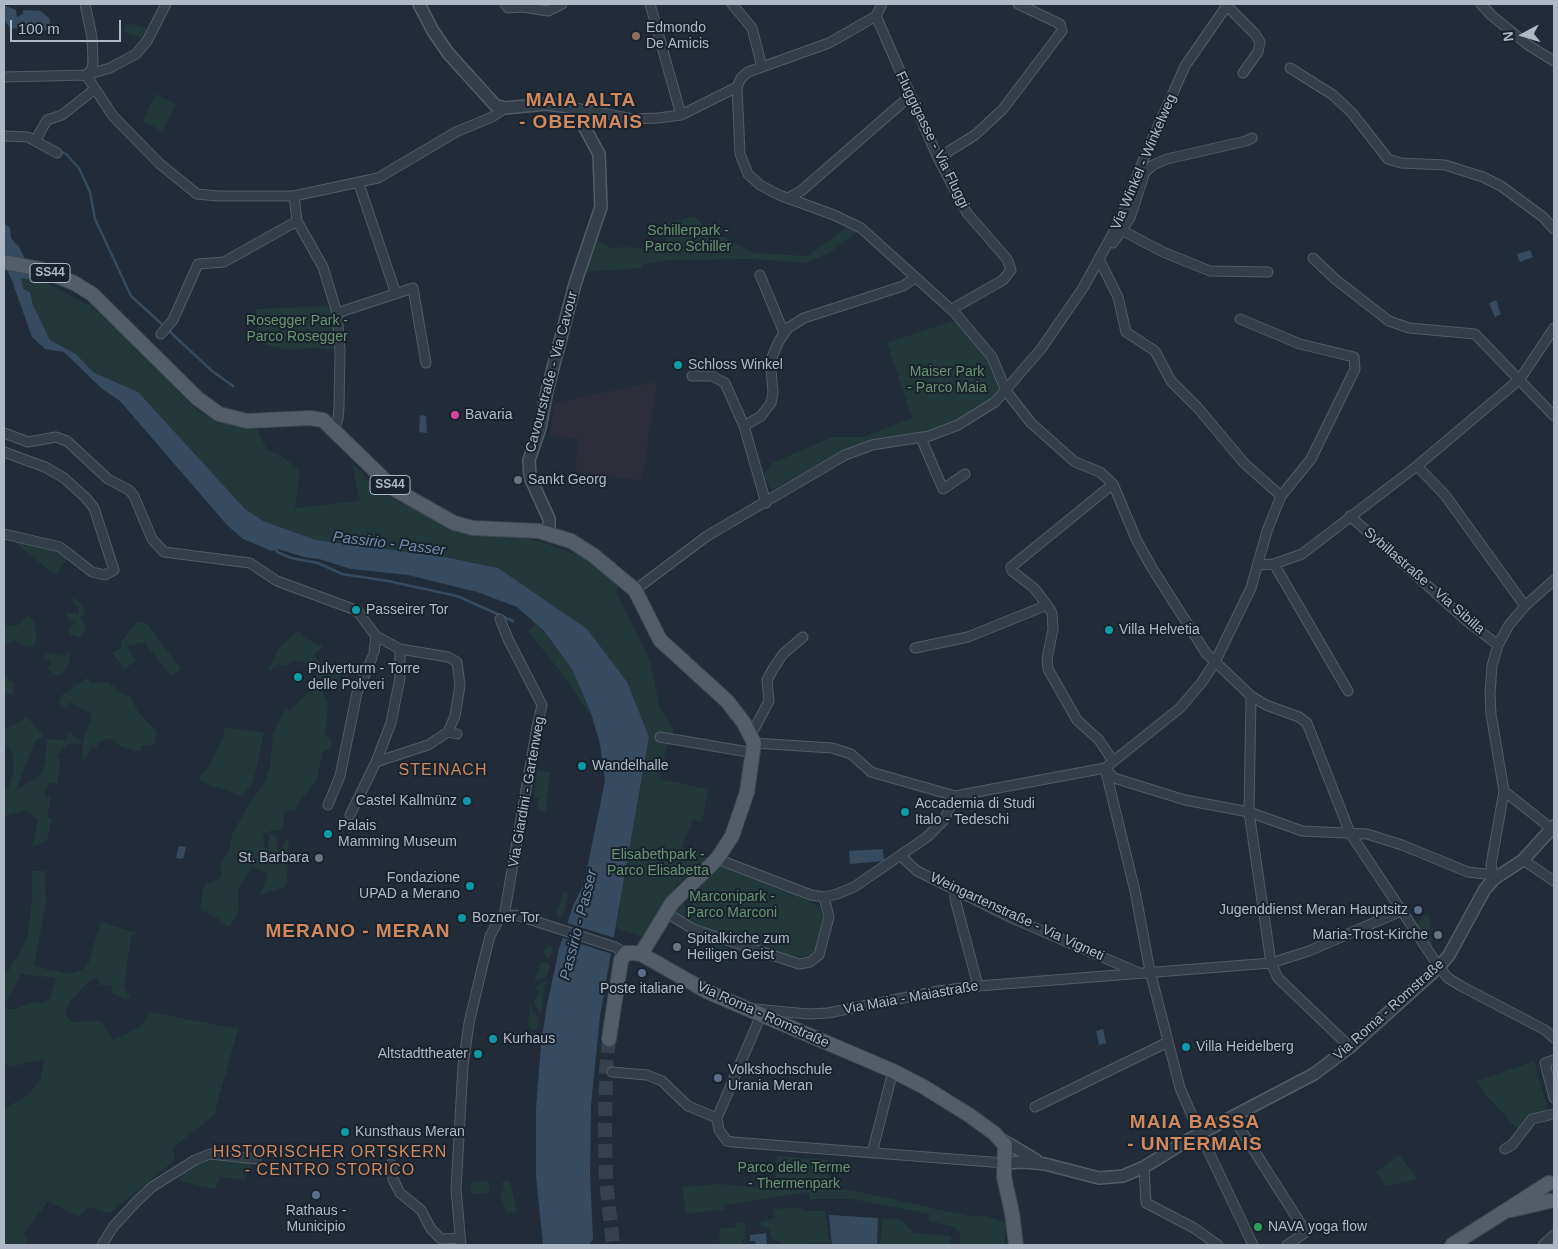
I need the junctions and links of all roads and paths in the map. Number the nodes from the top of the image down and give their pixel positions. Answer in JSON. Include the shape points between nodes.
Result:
{"nodes":[{"id":1,"x":85,"y":4,"type":"edge"},
{"id":2,"x":166,"y":4,"type":"edge"},
{"id":3,"x":419,"y":4,"type":"edge"},
{"id":4,"x":562,"y":4,"type":"edge"},
{"id":5,"x":650,"y":4,"type":"edge"},
{"id":6,"x":732,"y":4,"type":"edge"},
{"id":7,"x":882,"y":4,"type":"edge"},
{"id":8,"x":1018,"y":4,"type":"edge"},
{"id":9,"x":1226,"y":4,"type":"edge"},
{"id":10,"x":1481,"y":4,"type":"edge"},
{"id":11,"x":507,"y":6,"type":"edge"},
{"id":12,"x":876,"y":16,"type":"junction"},
{"id":13,"x":1554,"y":61,"type":"edge"},
{"id":14,"x":762,"y":67,"type":"junction"},
{"id":15,"x":1290,"y":68,"type":"dead end"},
{"id":16,"x":1243,"y":74,"type":"dead end"},
{"id":17,"x":86,"y":75,"type":"junction"},
{"id":18,"x":4,"y":76,"type":"edge"},
{"id":19,"x":738,"y":87,"type":"junction"},
{"id":20,"x":95,"y":89,"type":"junction"},
{"id":21,"x":910,"y":96,"type":"junction"},
{"id":22,"x":570,"y":107,"type":"junction"},
{"id":23,"x":505,"y":108,"type":"junction"},
{"id":24,"x":680,"y":115,"type":"junction"},
{"id":25,"x":4,"y":136,"type":"edge"},
{"id":26,"x":1252,"y":138,"type":"dead end"},
{"id":27,"x":35,"y":141,"type":"junction"},
{"id":28,"x":57,"y":153,"type":"dead end"},
{"id":29,"x":938,"y":158,"type":"junction"},
{"id":30,"x":359,"y":184,"type":"junction"},
{"id":31,"x":294,"y":196,"type":"junction"},
{"id":32,"x":788,"y":198,"type":"junction"},
{"id":33,"x":297,"y":221,"type":"junction"},
{"id":34,"x":1554,"y":229,"type":"edge"},
{"id":35,"x":1122,"y":231,"type":"junction"},
{"id":36,"x":1102,"y":255,"type":"junction"},
{"id":37,"x":1313,"y":258,"type":"dead end"},
{"id":38,"x":4,"y":262,"type":"edge"},
{"id":39,"x":1268,"y":272,"type":"dead end"},
{"id":40,"x":760,"y":275,"type":"dead end"},
{"id":41,"x":915,"y":278,"type":"junction"},
{"id":42,"x":396,"y":294,"type":"junction"},
{"id":43,"x":952,"y":309,"type":"junction"},
{"id":44,"x":337,"y":313,"type":"junction"},
{"id":45,"x":1240,"y":319,"type":"dead end"},
{"id":46,"x":1554,"y":328,"type":"edge"},
{"id":47,"x":161,"y":334,"type":"dead end"},
{"id":48,"x":784,"y":334,"type":"junction"},
{"id":49,"x":426,"y":362,"type":"dead end"},
{"id":50,"x":692,"y":376,"type":"dead end"},
{"id":51,"x":1520,"y":379,"type":"junction"},
{"id":52,"x":1006,"y":390,"type":"junction"},
{"id":53,"x":1554,"y":416,"type":"edge"},
{"id":54,"x":744,"y":426,"type":"junction"},
{"id":55,"x":334,"y":429,"type":"junction"},
{"id":56,"x":4,"y":433,"type":"edge"},
{"id":57,"x":921,"y":438,"type":"junction"},
{"id":58,"x":4,"y":452,"type":"edge"},
{"id":59,"x":1417,"y":466,"type":"junction"},
{"id":60,"x":965,"y":474,"type":"dead end"},
{"id":61,"x":1113,"y":484,"type":"junction"},
{"id":62,"x":1281,"y":496,"type":"junction"},
{"id":63,"x":766,"y":503,"type":"junction"},
{"id":64,"x":1350,"y":516,"type":"junction"},
{"id":65,"x":4,"y":534,"type":"edge"},
{"id":66,"x":549,"y":534,"type":"junction"},
{"id":67,"x":1259,"y":564,"type":"junction"},
{"id":68,"x":1274,"y":564,"type":"junction"},
{"id":69,"x":1554,"y":580,"type":"edge"},
{"id":70,"x":635,"y":590,"type":"junction"},
{"id":71,"x":1048,"y":605,"type":"junction"},
{"id":72,"x":1525,"y":606,"type":"junction"},
{"id":73,"x":500,"y":619,"type":"dead end"},
{"id":74,"x":376,"y":636,"type":"junction"},
{"id":75,"x":803,"y":637,"type":"dead end"},
{"id":76,"x":1498,"y":645,"type":"junction"},
{"id":77,"x":915,"y":648,"type":"dead end"},
{"id":78,"x":400,"y":649,"type":"junction"},
{"id":79,"x":1215,"y":662,"type":"junction"},
{"id":80,"x":1348,"y":691,"type":"dead end"},
{"id":81,"x":1251,"y":696,"type":"junction"},
{"id":82,"x":660,"y":737,"type":"dead end"},
{"id":83,"x":753,"y":744,"type":"junction"},
{"id":84,"x":1113,"y":761,"type":"junction"},
{"id":85,"x":376,"y":762,"type":"junction"},
{"id":86,"x":1105,"y":768,"type":"junction"},
{"id":87,"x":1504,"y":791,"type":"junction"},
{"id":88,"x":955,"y":796,"type":"junction"},
{"id":89,"x":328,"y":805,"type":"dead end"},
{"id":90,"x":1249,"y":812,"type":"junction"},
{"id":91,"x":350,"y":815,"type":"dead end"},
{"id":92,"x":1553,"y":828,"type":"edge"},
{"id":93,"x":1350,"y":832,"type":"junction"},
{"id":94,"x":901,"y":856,"type":"junction"},
{"id":95,"x":718,"y":859,"type":"junction"},
{"id":96,"x":1522,"y":860,"type":"junction"},
{"id":97,"x":1493,"y":877,"type":"junction"},
{"id":98,"x":1554,"y":881,"type":"edge"},
{"id":99,"x":955,"y":890,"type":"junction"},
{"id":100,"x":824,"y":897,"type":"junction"},
{"id":101,"x":1401,"y":911,"type":"junction"},
{"id":102,"x":665,"y":912,"type":"junction"},
{"id":103,"x":504,"y":916,"type":"junction"},
{"id":104,"x":618,"y":949,"type":"junction"},
{"id":105,"x":641,"y":954,"type":"junction"},
{"id":106,"x":1271,"y":962,"type":"junction"},
{"id":107,"x":1439,"y":967,"type":"junction"},
{"id":108,"x":1150,"y":971,"type":"junction"},
{"id":109,"x":1137,"y":972,"type":"junction"},
{"id":110,"x":978,"y":986,"type":"junction"},
{"id":111,"x":745,"y":1008,"type":"junction"},
{"id":112,"x":761,"y":1015,"type":"junction"},
{"id":113,"x":1554,"y":1038,"type":"edge"},
{"id":114,"x":609,"y":1039,"type":"tunnel mouth"},
{"id":115,"x":1168,"y":1042,"type":"junction"},
{"id":116,"x":1350,"y":1047,"type":"junction"},
{"id":117,"x":1554,"y":1060,"type":"edge"},
{"id":118,"x":891,"y":1070,"type":"junction"},
{"id":119,"x":612,"y":1072,"type":"dead end"},
{"id":120,"x":1554,"y":1098,"type":"edge"},
{"id":121,"x":1035,"y":1107,"type":"dead end"},
{"id":122,"x":1554,"y":1114,"type":"edge"},
{"id":123,"x":1232,"y":1116,"type":"junction"},
{"id":124,"x":717,"y":1118,"type":"junction"},
{"id":125,"x":1199,"y":1134,"type":"junction"},
{"id":126,"x":999,"y":1138,"type":"junction"},
{"id":127,"x":1505,"y":1149,"type":"dead end"},
{"id":128,"x":872,"y":1153,"type":"junction"},
{"id":129,"x":256,"y":1159,"type":"dead end"},
{"id":130,"x":1004,"y":1162,"type":"junction"},
{"id":131,"x":391,"y":1164,"type":"dead end"},
{"id":132,"x":1045,"y":1164,"type":"junction"},
{"id":133,"x":1144,"y":1167,"type":"junction"},
{"id":134,"x":1552,"y":1179,"type":"edge"},
{"id":135,"x":1552,"y":1203,"type":"edge"},
{"id":136,"x":1506,"y":1212,"type":"junction"},
{"id":137,"x":1554,"y":1235,"type":"edge"},
{"id":138,"x":461,"y":1242,"type":"edge"},
{"id":139,"x":102,"y":1245,"type":"edge"},
{"id":140,"x":1016,"y":1245,"type":"edge"},
{"id":141,"x":1218,"y":1245,"type":"edge"},
{"id":142,"x":1253,"y":1245,"type":"edge"},
{"id":143,"x":1287,"y":1245,"type":"edge"},
{"id":144,"x":1452,"y":1245,"type":"edge"},
{"id":145,"x":1543,"y":1245,"type":"edge"}],
"edges":[{"from":1,"to":17,"type":"street","via":[[93,62]]},
{"from":2,"to":17,"type":"street","via":[[147,41],[136,54],[110,68]]},
{"from":3,"to":23,"type":"street","via":[[433,31],[460,68],[495,105]]},
{"from":4,"to":11,"type":"street","via":[[548,11]]},
{"from":5,"to":24,"type":"street"},
{"from":6,"to":14,"type":"street","via":[[752,28]]},
{"from":7,"to":12,"type":"street"},
{"from":8,"to":29,"type":"street","via":[[1060,24],[1062,31],[1003,109],[975,135]]},
{"from":9,"to":16,"type":"street","name":"Via Winkel - Winkelweg","via":[[1260,42],[1258,52]]},
{"from":9,"to":36,"type":"street","name":"Via Winkel - Winkelweg","via":[[1186,66],[1144,158],[1122,217]]},
{"from":10,"to":13,"type":"street","via":[[1528,45]]},
{"from":12,"to":14,"type":"street","via":[[829,43]]},
{"from":12,"to":21,"type":"street","name":"Fluggigasse - Via Fluggi"},
{"from":14,"to":19,"type":"street","via":[[745,74]]},
{"from":15,"to":34,"type":"street","via":[[1333,95],[1352,113],[1388,159],[1401,163],[1445,165],[1483,177],[1501,186]]},
{"from":17,"to":18,"type":"street"},
{"from":17,"to":20,"type":"street"},
{"from":19,"to":24,"type":"street"},
{"from":19,"to":32,"type":"street","via":[[743,168],[760,185]]},
{"from":20,"to":27,"type":"street","via":[[62,114],[47,120]]},
{"from":20,"to":31,"type":"street","via":[[124,128],[178,181],[197,194]]},
{"from":21,"to":29,"type":"street","name":"Fluggigasse - Via Fluggi"},
{"from":21,"to":32,"type":"street","via":[[802,191]]},
{"from":22,"to":23,"type":"street","via":[[546,104]]},
{"from":22,"to":24,"type":"street","via":[[633,119]]},
{"from":22,"to":66,"type":"street","name":"Cavourstraße - Via Cavour","via":[[599,154],[602,199],[596,227],[573,290],[546,390],[540,428],[529,460],[533,486],[549,519]]},
{"from":23,"to":30,"type":"street","via":[[492,118],[456,132],[378,178]]},
{"from":25,"to":27,"type":"street","via":[[28,137]]},
{"from":26,"to":35,"type":"street","via":[[1167,158],[1153,165],[1145,172],[1130,218]]},
{"from":27,"to":28,"type":"street"},
{"from":29,"to":43,"type":"street","name":"Fluggigasse - Via Fluggi","via":[[967,212],[1007,259],[1011,270],[1003,280]]},
{"from":30,"to":31,"type":"street"},
{"from":30,"to":42,"type":"street"},
{"from":31,"to":33,"type":"street"},
{"from":32,"to":41,"type":"street","via":[[861,228]]},
{"from":33,"to":44,"type":"street","via":[[323,267]]},
{"from":33,"to":47,"type":"street","via":[[224,262],[198,264],[173,320]]},
{"from":35,"to":36,"type":"street"},
{"from":35,"to":39,"type":"street","via":[[1210,271]]},
{"from":36,"to":52,"type":"street","name":"Via Winkel - Winkelweg","via":[[1062,320]]},
{"from":36,"to":62,"type":"street","via":[[1118,297],[1126,332],[1154,351],[1172,381],[1244,464]]},
{"from":37,"to":51,"type":"street","via":[[1334,279],[1389,321],[1409,328],[1475,334]]},
{"from":38,"to":55,"type":"main road","number":"SS44","via":[[40,269],[92,294],[209,408],[230,418],[247,421],[323,420]]},
{"from":40,"to":48,"type":"street"},
{"from":41,"to":43,"type":"street"},
{"from":41,"to":48,"type":"street","via":[[903,286],[804,318]]},
{"from":42,"to":44,"type":"street"},
{"from":42,"to":49,"type":"street","via":[[413,288]]},
{"from":43,"to":52,"type":"street","via":[[992,357]]},
{"from":44,"to":55,"type":"street","via":[[339,407]]},
{"from":45,"to":62,"type":"street","via":[[1300,344],[1354,357],[1355,360],[1352,376],[1311,459]]},
{"from":46,"to":51,"type":"street"},
{"from":48,"to":54,"type":"street","via":[[772,356],[774,393],[771,403],[761,416]]},
{"from":50,"to":54,"type":"street","via":[[712,376],[725,383]]},
{"from":51,"to":53,"type":"street"},
{"from":51,"to":59,"type":"street"},
{"from":52,"to":57,"type":"street","name":"Via Winkel - Winkelweg","via":[[978,415]]},
{"from":52,"to":61,"type":"street","via":[[1031,423],[1062,452],[1075,462],[1100,472]]},
{"from":54,"to":63,"type":"street"},
{"from":55,"to":66,"type":"main road","number":"SS44","via":[[394,489],[454,523],[473,528]]},
{"from":56,"to":74,"type":"street","via":[[28,442],[62,438],[78,449],[108,479],[129,490],[152,539],[164,552],[250,563],[277,581],[356,610]]},
{"from":57,"to":60,"type":"street","via":[[943,489]]},
{"from":57,"to":63,"type":"street","name":"Via Winkel - Winkelweg","via":[[872,446],[846,455]]},
{"from":58,"to":65,"type":"street","via":[[64,478],[86,498],[94,508],[114,570],[105,575],[92,572],[60,547]]},
{"from":59,"to":64,"type":"street"},
{"from":59,"to":72,"type":"street","via":[[1445,495]]},
{"from":61,"to":71,"type":"street","via":[[1012,567],[1012,571],[1034,588]]},
{"from":61,"to":79,"type":"street","via":[[1136,541],[1206,653]]},
{"from":62,"to":67,"type":"street","via":[[1267,531]]},
{"from":63,"to":70,"type":"street","name":"Via Winkel - Winkelweg","via":[[707,536]]},
{"from":64,"to":68,"type":"street","via":[[1302,554]]},
{"from":64,"to":76,"type":"street","name":"Sybillastraße - Via Sibilla"},
{"from":66,"to":70,"type":"main road","number":"SS44","via":[[570,541],[593,555]]},
{"from":67,"to":68,"type":"street"},
{"from":67,"to":79,"type":"street","via":[[1251,588]]},
{"from":68,"to":80,"type":"street"},
{"from":69,"to":72,"type":"street"},
{"from":70,"to":83,"type":"main road","number":"SS44","via":[[660,640],[727,701]]},
{"from":71,"to":77,"type":"street","via":[[968,637]]},
{"from":71,"to":84,"type":"street","via":[[1053,629],[1048,669],[1077,720],[1099,740]]},
{"from":72,"to":76,"type":"street"},
{"from":73,"to":103,"type":"street","name":"Via Giardini - Gartenweg","via":[[542,705]]},
{"from":74,"to":78,"type":"street"},
{"from":74,"to":89,"type":"street","via":[[373,655],[357,693],[340,776]]},
{"from":75,"to":83,"type":"street","via":[[784,654],[767,680],[769,701]]},
{"from":76,"to":87,"type":"street","via":[[1492,666],[1490,694]]},
{"from":78,"to":85,"type":"street","via":[[398,693]]},
{"from":78,"to":85,"type":"street","via":[[448,657],[458,662],[461,681],[455,716],[449,734],[428,745]]},
{"from":79,"to":81,"type":"street"},
{"from":79,"to":84,"type":"street","via":[[1180,708]]},
{"from":81,"to":90,"type":"street"},
{"from":81,"to":93,"type":"street","via":[[1307,723]]},
{"from":82,"to":83,"type":"street"},
{"from":83,"to":88,"type":"street","via":[[832,748],[851,754],[871,772]]},
{"from":83,"to":95,"type":"main road","via":[[740,816]]},
{"from":84,"to":86,"type":"street"},
{"from":85,"to":91,"type":"street"},
{"from":86,"to":88,"type":"street"},
{"from":86,"to":90,"type":"street","via":[[1114,778],[1146,789]]},
{"from":86,"to":108,"type":"street","via":[[1135,891]]},
{"from":87,"to":92,"type":"street"},
{"from":87,"to":97,"type":"street","via":[[1491,865]]},
{"from":88,"to":94,"type":"street","via":[[944,820]]},
{"from":90,"to":93,"type":"street","via":[[1302,831]]},
{"from":90,"to":106,"type":"street"},
{"from":92,"to":96,"type":"street","name":"Via Roma - Romstraße"},
{"from":93,"to":97,"type":"street","via":[[1402,845],[1468,872]]},
{"from":93,"to":101,"type":"street"},
{"from":94,"to":99,"type":"street","name":"Weingartenstraße - Via Vigneti","via":[[917,871]]},
{"from":94,"to":100,"type":"street","via":[[854,887]]},
{"from":95,"to":100,"type":"street","via":[[811,895]]},
{"from":95,"to":102,"type":"main road","via":[[681,892]]},
{"from":96,"to":97,"type":"street","name":"Via Roma - Romstraße"},
{"from":96,"to":98,"type":"street"},
{"from":97,"to":107,"type":"street","name":"Via Roma - Romstraße"},
{"from":99,"to":109,"type":"street","name":"Weingartenstraße - Via Vigneti"},
{"from":99,"to":110,"type":"street"},
{"from":100,"to":102,"type":"street","via":[[829,917],[819,954],[810,962],[799,964],[693,929]]},
{"from":101,"to":106,"type":"street","name":"Via Maia - Maiastraße","via":[[1308,952]]},
{"from":101,"to":107,"type":"street"},
{"from":102,"to":105,"type":"main road"},
{"from":103,"to":104,"type":"street","via":[[516,915]]},
{"from":103,"to":138,"type":"street","via":[[490,936],[469,1023],[463,1066],[456,1179]]},
{"from":104,"to":105,"type":"main road"},
{"from":104,"to":114,"type":"main road","via":[[621,960]]},
{"from":105,"to":111,"type":"main road","name":"Via Roma - Romstraße","via":[[708,992]]},
{"from":106,"to":108,"type":"street","name":"Via Maia - Maiastraße"},
{"from":106,"to":116,"type":"street","via":[[1278,978]]},
{"from":107,"to":113,"type":"street","via":[[1448,978],[1545,1030]]},
{"from":107,"to":116,"type":"street","name":"Via Roma - Romstraße"},
{"from":108,"to":109,"type":"street","name":"Via Maia - Maiastraße"},
{"from":108,"to":115,"type":"street"},
{"from":109,"to":110,"type":"street","name":"Via Maia - Maiastraße"},
{"from":110,"to":111,"type":"street","name":"Via Maia - Maiastraße","via":[[828,1013]]},
{"from":111,"to":112,"type":"main road","name":"Via Roma - Romstraße"},
{"from":112,"to":118,"type":"main road","name":"Via Roma - Romstraße"},
{"from":112,"to":124,"type":"street"},
{"from":115,"to":121,"type":"street"},
{"from":115,"to":125,"type":"street","via":[[1180,1088]]},
{"from":116,"to":123,"type":"street","name":"Via Roma - Romstraße","via":[[1314,1074]]},
{"from":117,"to":120,"type":"street","via":[[1545,1063]]},
{"from":118,"to":126,"type":"main road","name":"Via Roma - Romstraße","via":[[954,1105]]},
{"from":118,"to":128,"type":"street"},
{"from":119,"to":124,"type":"street","via":[[647,1075],[662,1081],[688,1106]]},
{"from":122,"to":127,"type":"street","via":[[1532,1119],[1512,1145]]},
{"from":123,"to":125,"type":"street","name":"Via Roma - Romstraße"},
{"from":123,"to":143,"type":"street","via":[[1306,1232]]},
{"from":124,"to":128,"type":"street","via":[[719,1130],[727,1141]]},
{"from":125,"to":133,"type":"street","name":"Via Roma - Romstraße"},
{"from":125,"to":142,"type":"street"},
{"from":126,"to":130,"type":"main road","via":[[1005,1145]]},
{"from":126,"to":132,"type":"street"},
{"from":128,"to":130,"type":"street"},
{"from":129,"to":139,"type":"street","via":[[210,1154],[195,1160],[152,1187],[113,1227]]},
{"from":130,"to":132,"type":"street","name":"Via Roma - Romstraße"},
{"from":130,"to":140,"type":"main road"},
{"from":131,"to":138,"type":"street","via":[[400,1193],[421,1210],[431,1229],[441,1239]]},
{"from":132,"to":133,"type":"street","name":"Via Roma - Romstraße","via":[[1108,1178]]},
{"from":133,"to":141,"type":"street","via":[[1146,1203],[1194,1228]]},
{"from":134,"to":135,"type":"main road","via":[[1547,1194]]},
{"from":134,"to":136,"type":"main road"},
{"from":135,"to":136,"type":"main road"},
{"from":136,"to":144,"type":"main road"},
{"from":137,"to":145,"type":"street"}]}
